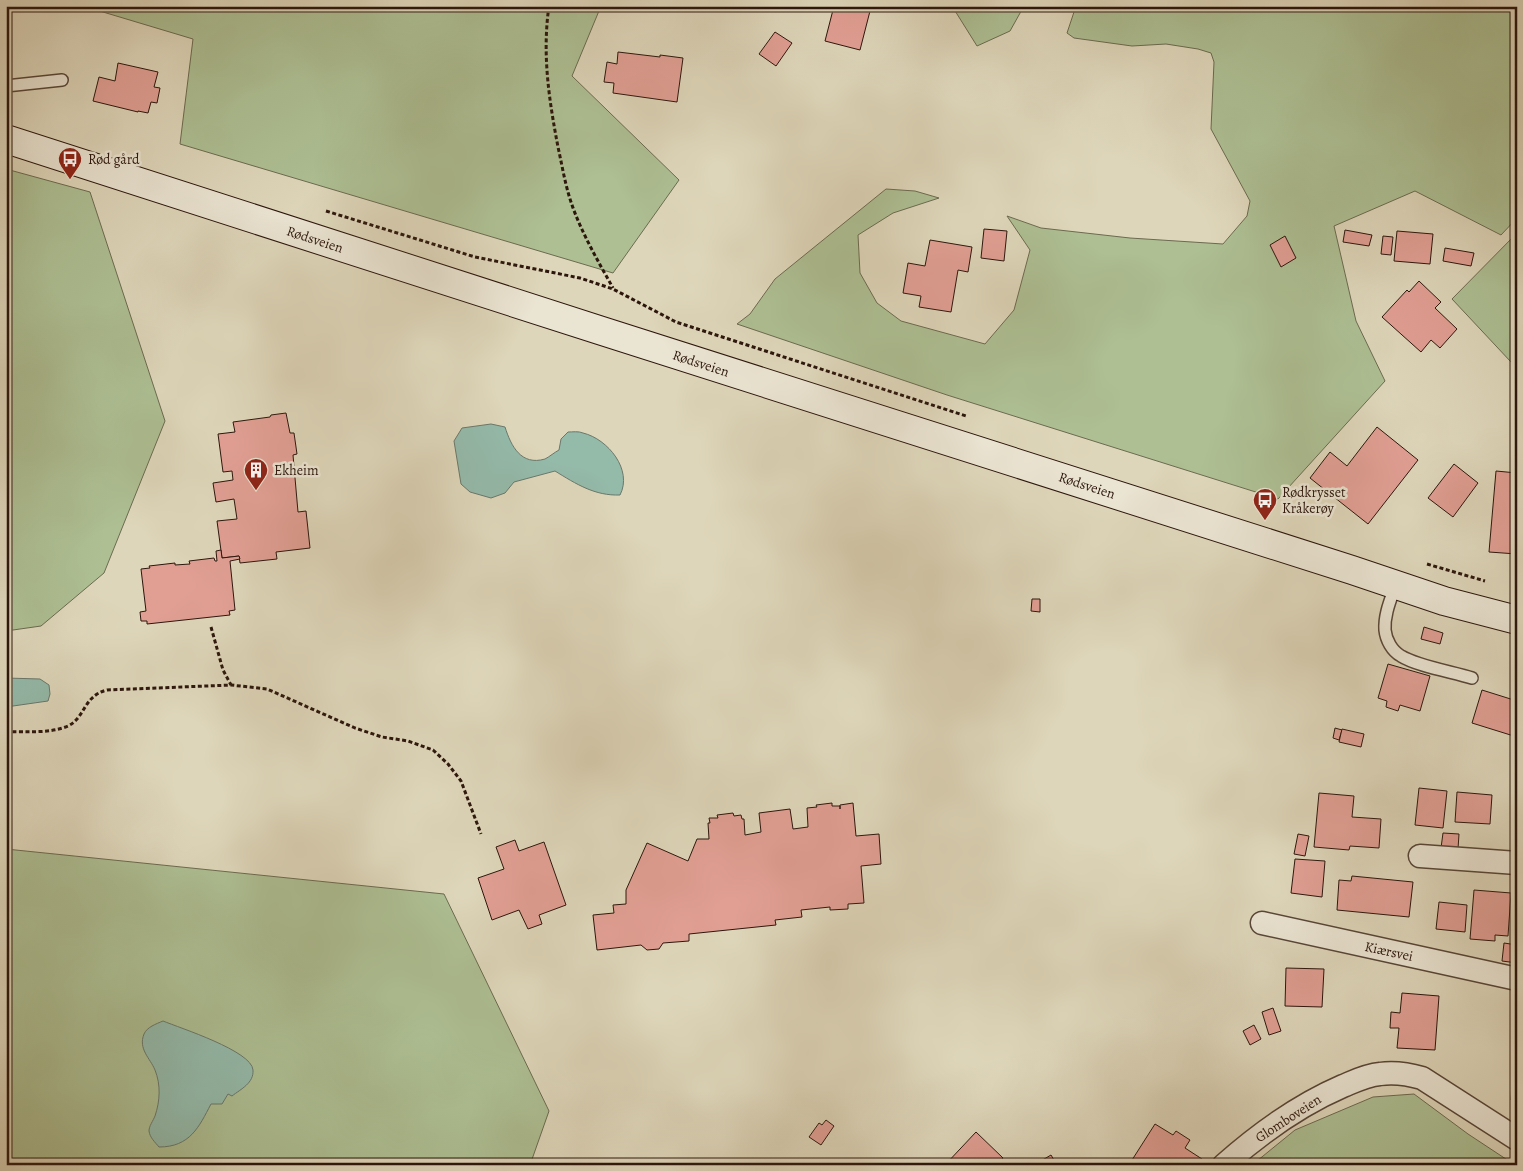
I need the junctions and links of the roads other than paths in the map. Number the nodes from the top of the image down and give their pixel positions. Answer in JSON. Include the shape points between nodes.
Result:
{"nodes":[{"id":1,"x":62,"y":80,"type":"dead end"},
{"id":2,"x":6,"y":86,"type":"edge"},
{"id":3,"x":6,"y":140,"type":"edge"},
{"id":4,"x":1396,"y":584,"type":"junction"},
{"id":5,"x":1517,"y":620,"type":"edge"},
{"id":6,"x":1472,"y":678,"type":"dead end"},
{"id":7,"x":1420,"y":856,"type":"dead end"},
{"id":8,"x":1517,"y":863,"type":"edge"},
{"id":9,"x":1262,"y":923,"type":"dead end"},
{"id":10,"x":1517,"y":979,"type":"edge"},
{"id":11,"x":1517,"y":1139,"type":"edge"},
{"id":12,"x":1224,"y":1165,"type":"edge"}],
"edges":[{"from":1,"to":2,"type":"lane"},
{"from":3,"to":4,"type":"street","name":"Rødsveien"},
{"from":4,"to":5,"type":"street","name":"Rødsveien"},
{"from":4,"to":6,"type":"lane","via":[[1386,613],[1385,630],[1393,650],[1401,656]]},
{"from":7,"to":8,"type":"street"},
{"from":9,"to":10,"type":"street","name":"Kiærsvei"},
{"from":11,"to":12,"type":"street","name":"Glomboveien","via":[[1422,1078],[1408,1074],[1379,1074],[1361,1078],[1318,1097],[1287,1116]]}]}
